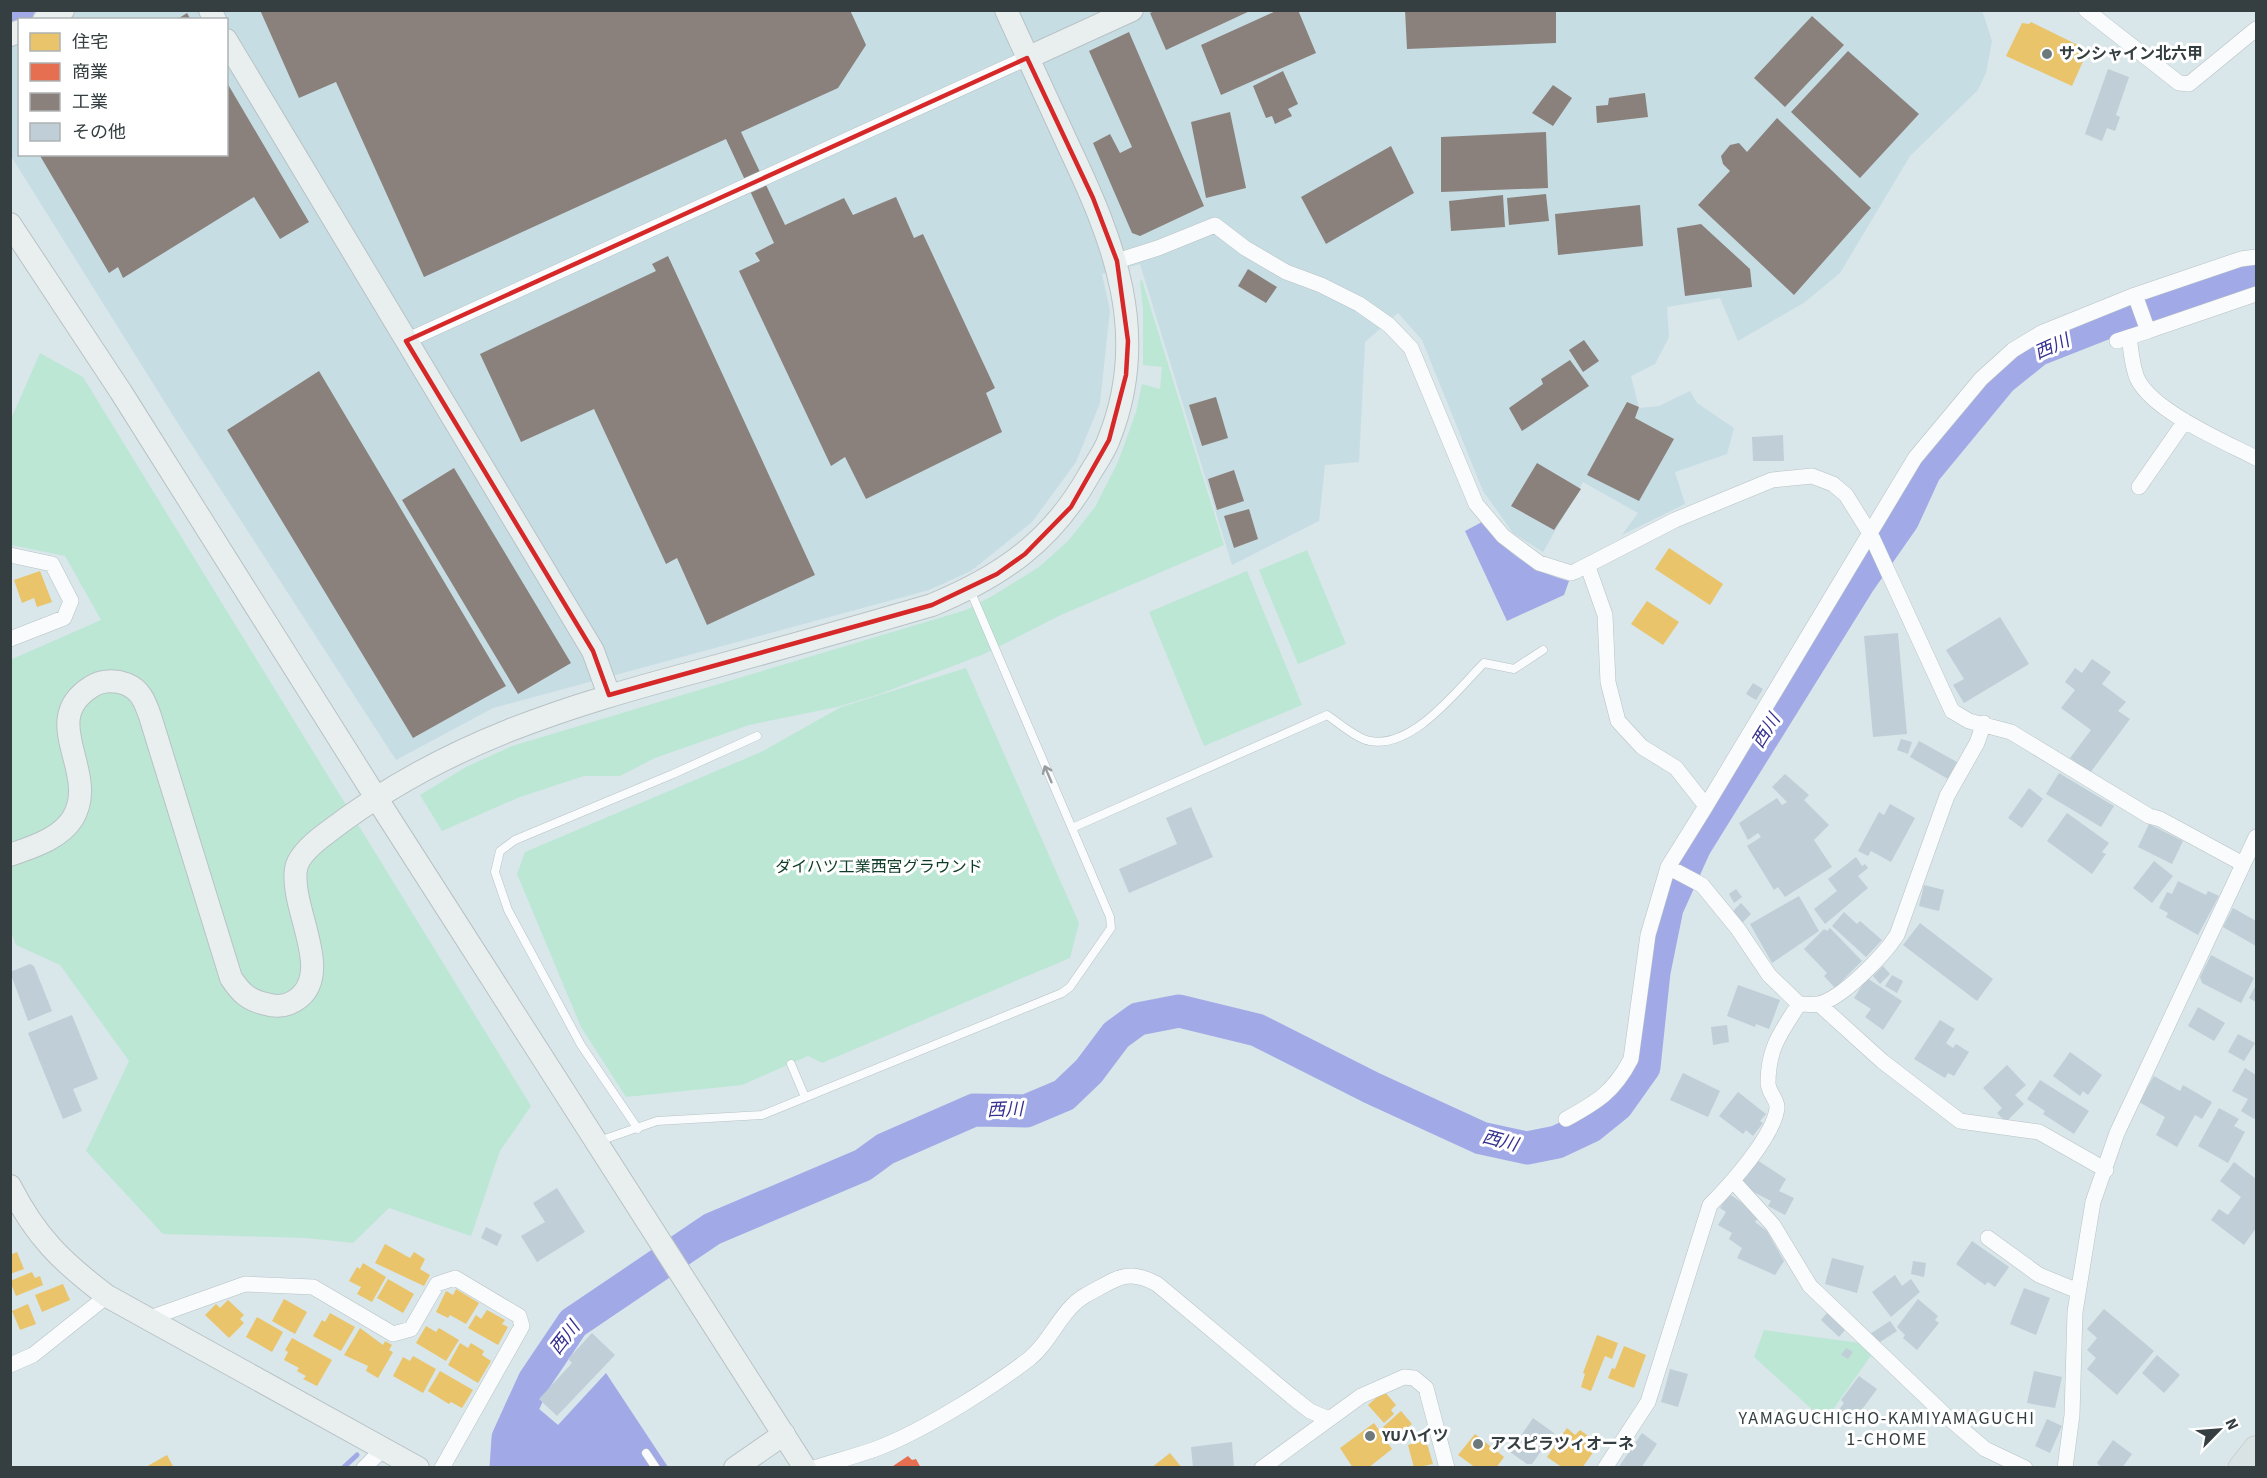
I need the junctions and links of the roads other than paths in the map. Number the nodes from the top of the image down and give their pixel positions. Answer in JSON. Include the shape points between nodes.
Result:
{"nodes":[{"id":1,"x":63,"y":10,"type":"edge"},
{"id":2,"x":1006,"y":10,"type":"edge"},
{"id":3,"x":1132,"y":10,"type":"edge"},
{"id":4,"x":2086,"y":10,"type":"edge"},
{"id":5,"x":48,"y":18,"type":"edge"},
{"id":6,"x":2256,"y":28,"type":"edge"},
{"id":7,"x":228,"y":43,"type":"edge"},
{"id":8,"x":1028,"y":58,"type":"junction"},
{"id":9,"x":10,"y":224,"type":"edge"},
{"id":10,"x":2256,"y":257,"type":"edge"},
{"id":11,"x":1117,"y":261,"type":"junction"},
{"id":12,"x":2256,"y":294,"type":"edge"},
{"id":13,"x":2136,"y":298,"type":"junction"},
{"id":14,"x":2146,"y":327,"type":"junction"},
{"id":15,"x":405,"y":341,"type":"junction"},
{"id":16,"x":2185,"y":421,"type":"junction"},
{"id":17,"x":2256,"y":458,"type":"edge"},
{"id":18,"x":2139,"y":487,"type":"dead end"},
{"id":19,"x":1873,"y":539,"type":"junction"},
{"id":20,"x":10,"y":555,"type":"edge"},
{"id":21,"x":1588,"y":567,"type":"junction"},
{"id":22,"x":969,"y":590,"type":"junction"},
{"id":23,"x":10,"y":639,"type":"edge"},
{"id":24,"x":1543,"y":650,"type":"dead end"},
{"id":25,"x":609,"y":694,"type":"junction"},
{"id":26,"x":1984,"y":723,"type":"junction"},
{"id":27,"x":757,"y":736,"type":"dead end"},
{"id":28,"x":377,"y":799,"type":"junction"},
{"id":29,"x":1706,"y":806,"type":"junction"},
{"id":30,"x":1072,"y":828,"type":"junction"},
{"id":31,"x":2256,"y":837,"type":"edge"},
{"id":32,"x":10,"y":855,"type":"edge"},
{"id":33,"x":2243,"y":864,"type":"junction"},
{"id":34,"x":1668,"y":867,"type":"junction"},
{"id":35,"x":1799,"y":1004,"type":"junction"},
{"id":36,"x":1819,"y":1004,"type":"junction"},
{"id":37,"x":791,"y":1064,"type":"dead end"},
{"id":38,"x":805,"y":1097,"type":"junction"},
{"id":39,"x":1566,"y":1119,"type":"dead end"},
{"id":40,"x":638,"y":1129,"type":"junction"},
{"id":41,"x":598,"y":1141,"type":"junction"},
{"id":42,"x":2106,"y":1170,"type":"junction"},
{"id":43,"x":1733,"y":1181,"type":"junction"},
{"id":44,"x":10,"y":1186,"type":"edge"},
{"id":45,"x":1988,"y":1238,"type":"dead end"},
{"id":46,"x":2078,"y":1291,"type":"junction"},
{"id":47,"x":107,"y":1296,"type":"junction"},
{"id":48,"x":147,"y":1318,"type":"junction"},
{"id":49,"x":10,"y":1365,"type":"edge"},
{"id":50,"x":1329,"y":1419,"type":"junction"},
{"id":51,"x":784,"y":1434,"type":"junction"},
{"id":52,"x":383,"y":1449,"type":"junction"},
{"id":53,"x":2256,"y":1449,"type":"edge"},
{"id":54,"x":646,"y":1453,"type":"dead end"},
{"id":55,"x":364,"y":1467,"type":"edge"},
{"id":56,"x":417,"y":1467,"type":"edge"},
{"id":57,"x":442,"y":1467,"type":"edge"},
{"id":58,"x":656,"y":1467,"type":"edge"},
{"id":59,"x":735,"y":1467,"type":"edge"},
{"id":60,"x":805,"y":1467,"type":"edge"},
{"id":61,"x":814,"y":1467,"type":"edge"},
{"id":62,"x":1262,"y":1467,"type":"edge"},
{"id":63,"x":1447,"y":1467,"type":"edge"},
{"id":64,"x":1605,"y":1467,"type":"edge"},
{"id":65,"x":2025,"y":1467,"type":"edge"},
{"id":66,"x":2065,"y":1467,"type":"edge"},
{"id":67,"x":2241,"y":1467,"type":"edge"}],
"edges":[{"from":1,"to":5,"type":"street"},
{"from":2,"to":8,"type":"street"},
{"from":3,"to":8,"type":"street"},
{"from":4,"to":6,"type":"street","via":[[2180,83],[2189,84]]},
{"from":7,"to":15,"type":"street"},
{"from":8,"to":11,"type":"street","via":[[1093,198]]},
{"from":8,"to":15,"type":"street"},
{"from":9,"to":28,"type":"street","via":[[121,392]]},
{"from":10,"to":13,"type":"street"},
{"from":11,"to":21,"type":"street","via":[[1215,225],[1286,272],[1359,304],[1389,325],[1411,348],[1476,504],[1496,528],[1539,563],[1571,573]]},
{"from":11,"to":22,"type":"street","via":[[1127,309],[1128,341],[1126,375],[1109,440],[1071,507],[1049,531],[1025,554]]},
{"from":12,"to":14,"type":"street"},
{"from":13,"to":14,"type":"street"},
{"from":13,"to":19,"type":"street","via":[[2041,333],[2013,350],[1980,379],[1916,458]]},
{"from":14,"to":16,"type":"street","via":[[2123,339],[2136,376],[2143,389]]},
{"from":15,"to":25,"type":"street","via":[[593,651]]},
{"from":16,"to":17,"type":"street"},
{"from":16,"to":18,"type":"street"},
{"from":19,"to":21,"type":"street","via":[[1846,495],[1833,484],[1812,476],[1772,480],[1674,520]]},
{"from":19,"to":26,"type":"street","via":[[1952,711],[1969,721]]},
{"from":19,"to":29,"type":"street"},
{"from":20,"to":23,"type":"street","via":[[52,564],[71,601],[64,618]]},
{"from":21,"to":29,"type":"street","via":[[1605,615],[1608,682],[1618,721],[1642,747],[1676,768]]},
{"from":22,"to":25,"type":"street","via":[[898,615]]},
{"from":30,"to":22,"type":"lane","one_way":true},
{"from":24,"to":30,"type":"lane","via":[[1514,669],[1484,663],[1415,730],[1391,741],[1369,741],[1327,715]]},
{"from":25,"to":28,"type":"street","via":[[464,748]]},
{"from":26,"to":33,"type":"street","via":[[2011,732],[2149,816]]},
{"from":26,"to":36,"type":"street","via":[[1947,796],[1897,935],[1886,951],[1835,996]]},
{"from":27,"to":40,"type":"lane","via":[[514,840],[500,851],[495,872],[508,910],[581,1045]]},
{"from":28,"to":32,"type":"street","via":[[313,844],[296,867],[295,890],[312,951],[312,975],[305,992],[292,1004],[277,1007],[242,995],[231,978],[150,716],[141,694],[128,684],[112,681],[94,685],[69,708],[67,731],[81,783],[73,817],[62,832]]},
{"from":28,"to":41,"type":"street"},
{"from":29,"to":34,"type":"street"},
{"from":30,"to":38,"type":"lane","via":[[1112,928],[1070,987]]},
{"from":31,"to":33,"type":"street"},
{"from":33,"to":42,"type":"street","via":[[2117,1133]]},
{"from":34,"to":35,"type":"street","via":[[1702,885],[1738,929],[1768,975]]},
{"from":34,"to":39,"type":"street","via":[[1647,935],[1631,1059],[1602,1099]]},
{"from":35,"to":36,"type":"street"},
{"from":35,"to":43,"type":"street","via":[[1774,1042],[1767,1086],[1778,1106],[1773,1126]]},
{"from":36,"to":42,"type":"street","via":[[1882,1061],[1960,1121],[2039,1132]]},
{"from":37,"to":38,"type":"lane"},
{"from":38,"to":40,"type":"lane","via":[[762,1115],[657,1121]]},
{"from":40,"to":41,"type":"lane"},
{"from":41,"to":51,"type":"street"},
{"from":42,"to":46,"type":"street","via":[[2093,1202]]},
{"from":43,"to":64,"type":"street","via":[[1710,1205],[1648,1402]]},
{"from":43,"to":65,"type":"street","via":[[1773,1225],[1810,1286],[1985,1449]]},
{"from":44,"to":47,"type":"street","via":[[33,1226],[64,1264]]},
{"from":45,"to":46,"type":"street","via":[[2038,1275]]},
{"from":46,"to":66,"type":"street","via":[[2072,1415]]},
{"from":47,"to":48,"type":"street"},
{"from":47,"to":49,"type":"street","via":[[33,1355]]},
{"from":48,"to":52,"type":"street"},
{"from":48,"to":57,"type":"street","via":[[245,1284],[313,1287],[393,1334],[411,1329],[436,1284],[455,1278],[519,1316],[522,1326]]},
{"from":50,"to":61,"type":"street","via":[[1310,1411],[1157,1284],[1129,1274],[1069,1307],[1051,1336],[1030,1358],[930,1423],[887,1445]]},
{"from":50,"to":62,"type":"street"},
{"from":50,"to":63,"type":"street","via":[[1391,1381],[1414,1378],[1426,1388]]},
{"from":51,"to":59,"type":"street"},
{"from":51,"to":60,"type":"street"},
{"from":52,"to":55,"type":"street"},
{"from":52,"to":56,"type":"street"},
{"from":53,"to":67,"type":"main road"},
{"from":54,"to":58,"type":"lane"}]}
